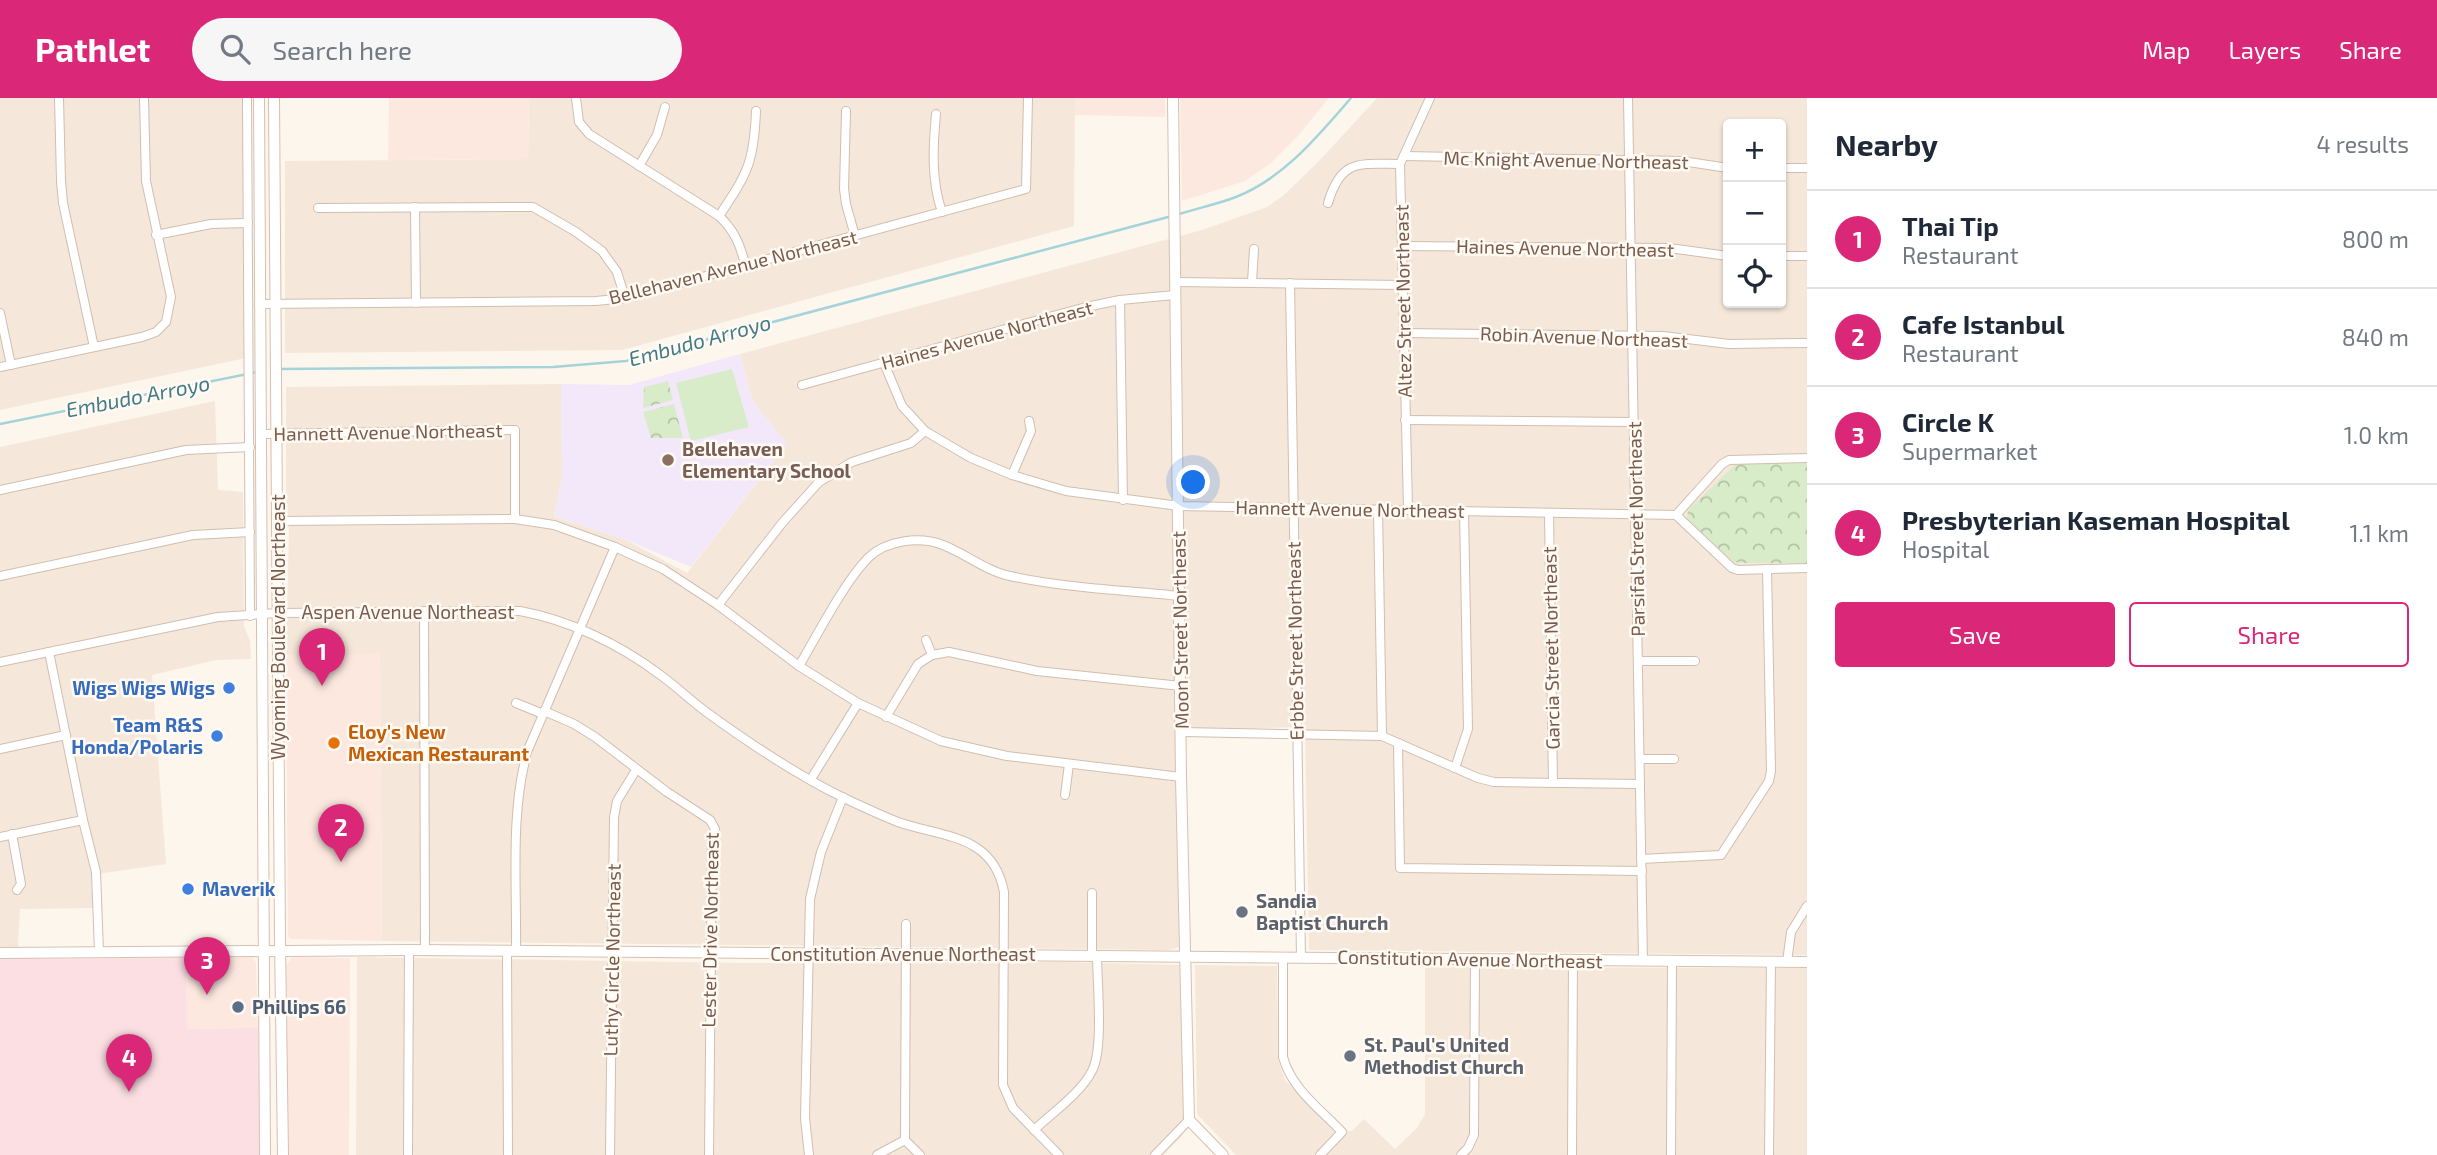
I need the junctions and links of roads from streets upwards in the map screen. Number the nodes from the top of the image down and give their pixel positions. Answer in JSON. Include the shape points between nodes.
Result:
{"nodes":[{"id":1,"x":59,"y":98,"type":"edge"},
{"id":2,"x":144,"y":98,"type":"edge"},
{"id":3,"x":247,"y":98,"type":"edge"},
{"id":4,"x":259,"y":98,"type":"edge"},
{"id":5,"x":274,"y":98,"type":"edge"},
{"id":6,"x":576,"y":98,"type":"edge"},
{"id":7,"x":1028,"y":98,"type":"edge"},
{"id":8,"x":1173,"y":98,"type":"edge"},
{"id":9,"x":1430,"y":98,"type":"edge"},
{"id":10,"x":1628,"y":98,"type":"edge"},
{"id":11,"x":665,"y":107,"type":"dead end"},
{"id":12,"x":757,"y":111,"type":"dead end"},
{"id":13,"x":846,"y":111,"type":"dead end"},
{"id":14,"x":936,"y":114,"type":"dead end"},
{"id":15,"x":1402,"y":160,"type":"junction"},
{"id":16,"x":1629,"y":161,"type":"junction"},
{"id":17,"x":639,"y":166,"type":"junction"},
{"id":18,"x":1723,"y":167,"type":"edge"},
{"id":19,"x":1786,"y":168,"type":"edge"},
{"id":20,"x":1807,"y":168,"type":"edge"},
{"id":21,"x":1328,"y":203,"type":"dead end"},
{"id":22,"x":415,"y":207,"type":"junction"},
{"id":23,"x":318,"y":208,"type":"dead end"},
{"id":24,"x":942,"y":212,"type":"junction"},
{"id":25,"x":719,"y":216,"type":"junction"},
{"id":26,"x":248,"y":223,"type":"junction"},
{"id":27,"x":156,"y":235,"type":"junction"},
{"id":28,"x":855,"y":236,"type":"junction"},
{"id":29,"x":1402,"y":246,"type":"junction"},
{"id":30,"x":1254,"y":248,"type":"dead end"},
{"id":31,"x":1631,"y":248,"type":"junction"},
{"id":32,"x":1723,"y":255,"type":"edge"},
{"id":33,"x":1786,"y":256,"type":"edge"},
{"id":34,"x":1807,"y":256,"type":"edge"},
{"id":35,"x":745,"y":264,"type":"junction"},
{"id":36,"x":1175,"y":282,"type":"junction"},
{"id":37,"x":1252,"y":282,"type":"junction"},
{"id":38,"x":1290,"y":283,"type":"junction"},
{"id":39,"x":1402,"y":285,"type":"junction"},
{"id":40,"x":1175,"y":295,"type":"junction"},
{"id":41,"x":625,"y":298,"type":"junction"},
{"id":42,"x":1120,"y":300,"type":"junction"},
{"id":43,"x":276,"y":303,"type":"junction"},
{"id":44,"x":416,"y":303,"type":"junction"},
{"id":45,"x":260,"y":304,"type":"junction"},
{"id":46,"x":0,"y":313,"type":"edge"},
{"id":47,"x":1404,"y":333,"type":"junction"},
{"id":48,"x":1633,"y":336,"type":"junction"},
{"id":49,"x":1807,"y":343,"type":"edge"},
{"id":50,"x":94,"y":347,"type":"junction"},
{"id":51,"x":254,"y":354,"type":"junction"},
{"id":52,"x":884,"y":363,"type":"junction"},
{"id":53,"x":11,"y":365,"type":"junction"},
{"id":54,"x":0,"y":367,"type":"edge"},
{"id":55,"x":255,"y":383,"type":"junction"},
{"id":56,"x":802,"y":385,"type":"dead end"},
{"id":57,"x":1405,"y":420,"type":"junction"},
{"id":58,"x":1029,"y":421,"type":"dead end"},
{"id":59,"x":1634,"y":422,"type":"junction"},
{"id":60,"x":925,"y":431,"type":"junction"},
{"id":61,"x":278,"y":433,"type":"junction"},
{"id":62,"x":261,"y":434,"type":"junction"},
{"id":63,"x":250,"y":447,"type":"junction"},
{"id":64,"x":1807,"y":458,"type":"edge"},
{"id":65,"x":1012,"y":475,"type":"junction"},
{"id":66,"x":0,"y":490,"type":"edge"},
{"id":67,"x":1123,"y":500,"type":"junction"},
{"id":68,"x":1179,"y":506,"type":"junction"},
{"id":69,"x":1292,"y":507,"type":"junction"},
{"id":70,"x":1378,"y":509,"type":"junction"},
{"id":71,"x":1408,"y":509,"type":"junction"},
{"id":72,"x":1464,"y":511,"type":"junction"},
{"id":73,"x":1549,"y":513,"type":"junction"},
{"id":74,"x":1636,"y":514,"type":"junction"},
{"id":75,"x":1676,"y":515,"type":"junction"},
{"id":76,"x":515,"y":519,"type":"junction"},
{"id":77,"x":278,"y":521,"type":"junction"},
{"id":78,"x":250,"y":532,"type":"junction"},
{"id":79,"x":615,"y":547,"type":"junction"},
{"id":80,"x":1807,"y":568,"type":"edge"},
{"id":81,"x":1767,"y":569,"type":"junction"},
{"id":82,"x":0,"y":576,"type":"edge"},
{"id":83,"x":1180,"y":596,"type":"junction"},
{"id":84,"x":718,"y":605,"type":"junction"},
{"id":85,"x":424,"y":611,"type":"junction"},
{"id":86,"x":278,"y":613,"type":"junction"},
{"id":87,"x":256,"y":615,"type":"junction"},
{"id":88,"x":580,"y":630,"type":"junction"},
{"id":89,"x":926,"y":640,"type":"dead end"},
{"id":90,"x":49,"y":652,"type":"junction"},
{"id":91,"x":932,"y":655,"type":"junction"},
{"id":92,"x":1695,"y":661,"type":"dead end"},
{"id":93,"x":0,"y":662,"type":"edge"},
{"id":94,"x":1638,"y":662,"type":"junction"},
{"id":95,"x":799,"y":666,"type":"junction"},
{"id":96,"x":1181,"y":686,"type":"junction"},
{"id":97,"x":858,"y":702,"type":"junction"},
{"id":98,"x":516,"y":703,"type":"dead end"},
{"id":99,"x":544,"y":713,"type":"junction"},
{"id":100,"x":886,"y":717,"type":"junction"},
{"id":101,"x":1181,"y":732,"type":"junction"},
{"id":102,"x":1297,"y":733,"type":"junction"},
{"id":103,"x":66,"y":735,"type":"junction"},
{"id":104,"x":1382,"y":736,"type":"junction"},
{"id":105,"x":1398,"y":743,"type":"junction"},
{"id":106,"x":0,"y":749,"type":"edge"},
{"id":107,"x":1640,"y":758,"type":"junction"},
{"id":108,"x":1674,"y":759,"type":"dead end"},
{"id":109,"x":1069,"y":764,"type":"junction"},
{"id":110,"x":1455,"y":768,"type":"junction"},
{"id":111,"x":636,"y":769,"type":"junction"},
{"id":112,"x":1181,"y":777,"type":"junction"},
{"id":113,"x":811,"y":779,"type":"junction"},
{"id":114,"x":1553,"y":783,"type":"junction"},
{"id":115,"x":1640,"y":783,"type":"junction"},
{"id":116,"x":1065,"y":796,"type":"dead end"},
{"id":117,"x":843,"y":797,"type":"junction"},
{"id":118,"x":83,"y":820,"type":"junction"},
{"id":119,"x":12,"y":834,"type":"junction"},
{"id":120,"x":0,"y":837,"type":"edge"},
{"id":121,"x":1642,"y":859,"type":"junction"},
{"id":122,"x":1642,"y":871,"type":"junction"},
{"id":123,"x":17,"y":890,"type":"dead end"},
{"id":124,"x":1092,"y":893,"type":"dead end"},
{"id":125,"x":1807,"y":906,"type":"edge"},
{"id":126,"x":906,"y":924,"type":"dead end"},
{"id":127,"x":263,"y":950,"type":"junction"},
{"id":128,"x":280,"y":950,"type":"junction"},
{"id":129,"x":409,"y":950,"type":"junction"},
{"id":130,"x":425,"y":950,"type":"junction"},
{"id":131,"x":511,"y":951,"type":"junction"},
{"id":132,"x":612,"y":951,"type":"junction"},
{"id":133,"x":99,"y":952,"type":"junction"},
{"id":134,"x":709,"y":952,"type":"junction"},
{"id":135,"x":0,"y":953,"type":"edge"},
{"id":136,"x":807,"y":954,"type":"junction"},
{"id":137,"x":905,"y":954,"type":"junction"},
{"id":138,"x":1003,"y":955,"type":"junction"},
{"id":139,"x":1094,"y":955,"type":"junction"},
{"id":140,"x":1186,"y":957,"type":"junction"},
{"id":141,"x":1283,"y":957,"type":"junction"},
{"id":142,"x":1301,"y":957,"type":"junction"},
{"id":143,"x":1475,"y":959,"type":"junction"},
{"id":144,"x":1573,"y":960,"type":"junction"},
{"id":145,"x":1643,"y":961,"type":"junction"},
{"id":146,"x":1672,"y":961,"type":"junction"},
{"id":147,"x":1771,"y":961,"type":"junction"},
{"id":148,"x":1787,"y":962,"type":"junction"},
{"id":149,"x":1807,"y":962,"type":"edge"},
{"id":150,"x":1189,"y":1120,"type":"junction"},
{"id":151,"x":1034,"y":1130,"type":"junction"},
{"id":152,"x":905,"y":1140,"type":"junction"},
{"id":153,"x":265,"y":1155,"type":"edge"},
{"id":154,"x":283,"y":1155,"type":"edge"},
{"id":155,"x":408,"y":1155,"type":"edge"},
{"id":156,"x":508,"y":1155,"type":"edge"},
{"id":157,"x":610,"y":1155,"type":"edge"},
{"id":158,"x":709,"y":1155,"type":"edge"},
{"id":159,"x":809,"y":1155,"type":"edge"},
{"id":160,"x":877,"y":1155,"type":"edge"},
{"id":161,"x":920,"y":1155,"type":"edge"},
{"id":162,"x":1059,"y":1155,"type":"edge"},
{"id":163,"x":1155,"y":1155,"type":"edge"},
{"id":164,"x":1223,"y":1155,"type":"edge"},
{"id":165,"x":1320,"y":1155,"type":"edge"},
{"id":166,"x":1461,"y":1155,"type":"edge"},
{"id":167,"x":1572,"y":1155,"type":"edge"},
{"id":168,"x":1671,"y":1155,"type":"edge"},
{"id":169,"x":1769,"y":1155,"type":"edge"}],
"edges":[{"from":1,"to":50,"type":"street","via":[[62,192]]},
{"from":2,"to":27,"type":"street","via":[[144,165]]},
{"from":3,"to":26,"type":"street"},
{"from":4,"to":45,"type":"street","name":"Wyoming Boulevard Northeast"},
{"from":5,"to":43,"type":"street","name":"Wyoming Boulevard Northeast"},
{"from":6,"to":17,"type":"street","via":[[579,122],[589,134]]},
{"from":7,"to":24,"type":"street","name":"Bellehaven Avenue Northeast","via":[[1026,189]]},
{"from":8,"to":36,"type":"street","name":"Moon Street Northeast"},
{"from":9,"to":15,"type":"street","name":"Altez Street Northeast"},
{"from":10,"to":16,"type":"street","name":"Parsifal Street Northeast"},
{"from":11,"to":17,"type":"street","via":[[657,135]]},
{"from":12,"to":25,"type":"street","via":[[751,162]]},
{"from":13,"to":28,"type":"street","via":[[844,189]]},
{"from":14,"to":24,"type":"street","via":[[936,195]]},
{"from":15,"to":16,"type":"street","name":"Mc Knight Avenue Northeast"},
{"from":15,"to":21,"type":"street","name":"Mc Knight Avenue Northeast","via":[[1347,169]]},
{"from":15,"to":29,"type":"street","name":"Altez Street Northeast"},
{"from":16,"to":18,"type":"street","name":"Mc Knight Avenue Northeast","via":[[1682,161]]},
{"from":16,"to":31,"type":"street","name":"Parsifal Street Northeast"},
{"from":17,"to":25,"type":"street"},
{"from":19,"to":20,"type":"street"},
{"from":22,"to":23,"type":"street"},
{"from":22,"to":41,"type":"street","via":[[533,208],[602,251],[617,272]]},
{"from":22,"to":44,"type":"street"},
{"from":24,"to":28,"type":"street","name":"Bellehaven Avenue Northeast"},
{"from":25,"to":35,"type":"street","via":[[730,225]]},
{"from":26,"to":27,"type":"street","via":[[211,224]]},
{"from":26,"to":51,"type":"street"},
{"from":27,"to":50,"type":"street","via":[[171,297],[166,322],[142,337]]},
{"from":28,"to":35,"type":"street","name":"Bellehaven Avenue Northeast"},
{"from":29,"to":31,"type":"street","name":"Haines Avenue Northeast"},
{"from":29,"to":39,"type":"street","name":"Altez Street Northeast"},
{"from":30,"to":37,"type":"street"},
{"from":31,"to":32,"type":"street","name":"Haines Avenue Northeast"},
{"from":31,"to":48,"type":"street","name":"Parsifal Street Northeast"},
{"from":33,"to":34,"type":"street"},
{"from":35,"to":41,"type":"street","name":"Bellehaven Avenue Northeast"},
{"from":36,"to":37,"type":"street"},
{"from":36,"to":40,"type":"street","name":"Moon Street Northeast"},
{"from":37,"to":38,"type":"street"},
{"from":38,"to":39,"type":"street"},
{"from":38,"to":69,"type":"street","name":"Erbbe Street Northeast"},
{"from":39,"to":47,"type":"street","name":"Altez Street Northeast"},
{"from":40,"to":42,"type":"street","name":"Haines Avenue Northeast"},
{"from":40,"to":68,"type":"street","name":"Moon Street Northeast"},
{"from":41,"to":44,"type":"street","name":"Bellehaven Avenue Northeast"},
{"from":42,"to":52,"type":"street","name":"Haines Avenue Northeast"},
{"from":42,"to":67,"type":"street"},
{"from":43,"to":44,"type":"street","name":"Bellehaven Avenue Northeast"},
{"from":43,"to":45,"type":"street","name":"Bellehaven Avenue Northeast"},
{"from":43,"to":61,"type":"street","name":"Wyoming Boulevard Northeast"},
{"from":45,"to":51,"type":"street","name":"Wyoming Boulevard Northeast"},
{"from":46,"to":53,"type":"street"},
{"from":47,"to":48,"type":"street","name":"Robin Avenue Northeast"},
{"from":47,"to":57,"type":"street","name":"Altez Street Northeast"},
{"from":48,"to":49,"type":"street","name":"Robin Avenue Northeast","via":[[1729,344]]},
{"from":48,"to":59,"type":"street","name":"Parsifal Street Northeast"},
{"from":50,"to":53,"type":"street"},
{"from":51,"to":55,"type":"street","name":"Wyoming Boulevard Northeast"},
{"from":52,"to":56,"type":"street","name":"Haines Avenue Northeast"},
{"from":52,"to":60,"type":"street","name":"Hannett Avenue Northeast","via":[[901,406]]},
{"from":53,"to":54,"type":"street"},
{"from":55,"to":62,"type":"street","name":"Wyoming Boulevard Northeast"},
{"from":55,"to":63,"type":"street"},
{"from":57,"to":59,"type":"street"},
{"from":57,"to":71,"type":"street","name":"Altez Street Northeast"},
{"from":58,"to":65,"type":"street","via":[[1031,430]]},
{"from":59,"to":74,"type":"street","name":"Parsifal Street Northeast"},
{"from":60,"to":65,"type":"street","name":"Hannett Avenue Northeast"},
{"from":60,"to":84,"type":"street","via":[[911,443],[852,462],[819,482]]},
{"from":61,"to":62,"type":"street","name":"Hannett Avenue Northeast"},
{"from":61,"to":76,"type":"street","name":"Hannett Avenue Northeast","via":[[515,430]]},
{"from":61,"to":77,"type":"street","name":"Wyoming Boulevard Northeast"},
{"from":62,"to":87,"type":"street","name":"Wyoming Boulevard Northeast"},
{"from":63,"to":66,"type":"street","name":"Hannett Avenue Northeast","via":[[186,450]]},
{"from":63,"to":78,"type":"street"},
{"from":64,"to":75,"type":"street","via":[[1729,460]]},
{"from":65,"to":67,"type":"street","name":"Hannett Avenue Northeast","via":[[1066,491]]},
{"from":67,"to":68,"type":"street","name":"Hannett Avenue Northeast"},
{"from":68,"to":69,"type":"street","name":"Hannett Avenue Northeast"},
{"from":68,"to":83,"type":"street","name":"Moon Street Northeast"},
{"from":69,"to":70,"type":"street","name":"Hannett Avenue Northeast"},
{"from":69,"to":102,"type":"street","name":"Erbbe Street Northeast"},
{"from":70,"to":71,"type":"street","name":"Hannett Avenue Northeast"},
{"from":70,"to":104,"type":"street"},
{"from":71,"to":72,"type":"street","name":"Hannett Avenue Northeast"},
{"from":72,"to":73,"type":"street","name":"Hannett Avenue Northeast"},
{"from":72,"to":110,"type":"street","via":[[1468,729]]},
{"from":73,"to":74,"type":"street","name":"Hannett Avenue Northeast"},
{"from":73,"to":114,"type":"street","name":"Garcia Street Northeast"},
{"from":74,"to":75,"type":"street","name":"Hannett Avenue Northeast"},
{"from":74,"to":94,"type":"street","name":"Parsifal Street Northeast"},
{"from":75,"to":81,"type":"street","via":[[1732,568]]},
{"from":76,"to":77,"type":"street"},
{"from":76,"to":79,"type":"street","via":[[554,525]]},
{"from":77,"to":86,"type":"street","name":"Wyoming Boulevard Northeast"},
{"from":78,"to":82,"type":"street","via":[[193,535]]},
{"from":78,"to":87,"type":"street"},
{"from":79,"to":84,"type":"street","via":[[663,569]]},
{"from":79,"to":88,"type":"street"},
{"from":80,"to":81,"type":"street"},
{"from":81,"to":121,"type":"street","via":[[1769,781],[1721,855]]},
{"from":83,"to":95,"type":"street","via":[[1008,576],[942,544],[919,540],[892,544],[870,557],[852,579]]},
{"from":83,"to":96,"type":"street","name":"Moon Street Northeast"},
{"from":84,"to":95,"type":"street"},
{"from":85,"to":86,"type":"street","name":"Aspen Avenue Northeast"},
{"from":85,"to":88,"type":"street","name":"Aspen Avenue Northeast","via":[[520,611]]},
{"from":85,"to":130,"type":"street"},
{"from":86,"to":87,"type":"street","name":"Aspen Avenue Northeast"},
{"from":86,"to":128,"type":"street","name":"Wyoming Boulevard Northeast"},
{"from":87,"to":90,"type":"street","name":"Aspen Avenue Northeast","via":[[200,619]]},
{"from":87,"to":127,"type":"street","name":"Wyoming Boulevard Northeast"},
{"from":88,"to":99,"type":"street"},
{"from":88,"to":113,"type":"street","name":"Aspen Avenue Northeast","via":[[632,654],[714,718]]},
{"from":89,"to":91,"type":"street"},
{"from":90,"to":93,"type":"street","name":"Aspen Avenue Northeast"},
{"from":90,"to":103,"type":"street"},
{"from":91,"to":96,"type":"street","via":[[964,653],[1037,671]]},
{"from":91,"to":100,"type":"street","via":[[918,664]]},
{"from":92,"to":94,"type":"street"},
{"from":94,"to":107,"type":"street","name":"Parsifal Street Northeast"},
{"from":95,"to":97,"type":"street"},
{"from":96,"to":101,"type":"street","name":"Moon Street Northeast"},
{"from":97,"to":100,"type":"street"},
{"from":97,"to":113,"type":"street"},
{"from":98,"to":99,"type":"street","name":"Lester Drive Northeast"},
{"from":99,"to":111,"type":"street","name":"Lester Drive Northeast","via":[[574,724]]},
{"from":99,"to":131,"type":"street","via":[[527,752],[517,807]]},
{"from":100,"to":109,"type":"street","via":[[940,741]]},
{"from":101,"to":102,"type":"street"},
{"from":101,"to":112,"type":"street","name":"Moon Street Northeast"},
{"from":102,"to":104,"type":"street"},
{"from":102,"to":142,"type":"street","name":"Erbbe Street Northeast"},
{"from":103,"to":106,"type":"street"},
{"from":103,"to":118,"type":"street"},
{"from":104,"to":105,"type":"street"},
{"from":105,"to":110,"type":"street"},
{"from":105,"to":122,"type":"street","via":[[1400,869]]},
{"from":107,"to":108,"type":"street"},
{"from":107,"to":115,"type":"street","name":"Parsifal Street Northeast"},
{"from":109,"to":112,"type":"street"},
{"from":109,"to":116,"type":"street"},
{"from":110,"to":114,"type":"street","via":[[1494,782]]},
{"from":111,"to":132,"type":"street","name":"Luthy Circle Northeast","via":[[617,801],[614,817]]},
{"from":111,"to":134,"type":"street","name":"Lester Drive Northeast","via":[[710,820],[715,829]]},
{"from":112,"to":140,"type":"street","name":"Moon Street Northeast"},
{"from":113,"to":117,"type":"street","name":"Aspen Avenue Northeast"},
{"from":114,"to":115,"type":"street"},
{"from":115,"to":121,"type":"street","name":"Parsifal Street Northeast"},
{"from":117,"to":136,"type":"street","via":[[821,852],[810,899]]},
{"from":117,"to":138,"type":"street","name":"Aspen Avenue Northeast","via":[[898,822],[970,844],[988,856],[1000,873],[1004,892]]},
{"from":118,"to":119,"type":"street"},
{"from":118,"to":133,"type":"street","via":[[96,872]]},
{"from":119,"to":120,"type":"street"},
{"from":119,"to":123,"type":"street","via":[[21,884]]},
{"from":121,"to":122,"type":"street","name":"Parsifal Street Northeast"},
{"from":122,"to":145,"type":"street","name":"Parsifal Street Northeast"},
{"from":124,"to":139,"type":"street"},
{"from":125,"to":148,"type":"street","via":[[1791,932]]},
{"from":126,"to":137,"type":"street"},
{"from":127,"to":128,"type":"street","name":"Constitution Avenue Northeast"},
{"from":127,"to":133,"type":"street","name":"Constitution Avenue Northeast"},
{"from":127,"to":153,"type":"street","name":"Wyoming Boulevard Northeast"},
{"from":128,"to":129,"type":"street","name":"Constitution Avenue Northeast"},
{"from":128,"to":154,"type":"street","name":"Wyoming Boulevard Northeast"},
{"from":129,"to":130,"type":"street","name":"Constitution Avenue Northeast"},
{"from":129,"to":155,"type":"street"},
{"from":130,"to":131,"type":"street","name":"Constitution Avenue Northeast"},
{"from":131,"to":132,"type":"street","name":"Constitution Avenue Northeast"},
{"from":131,"to":156,"type":"street"},
{"from":132,"to":134,"type":"street","name":"Constitution Avenue Northeast"},
{"from":132,"to":157,"type":"street","name":"Luthy Circle Northeast"},
{"from":133,"to":135,"type":"street","name":"Constitution Avenue Northeast"},
{"from":134,"to":136,"type":"street","name":"Constitution Avenue Northeast"},
{"from":134,"to":158,"type":"street","name":"Lester Drive Northeast"},
{"from":136,"to":137,"type":"street","name":"Constitution Avenue Northeast"},
{"from":136,"to":159,"type":"street"},
{"from":137,"to":138,"type":"street","name":"Constitution Avenue Northeast"},
{"from":137,"to":152,"type":"street"},
{"from":138,"to":139,"type":"street","name":"Constitution Avenue Northeast"},
{"from":138,"to":151,"type":"street","name":"Aspen Avenue Northeast","via":[[1003,1086],[1013,1108]]},
{"from":139,"to":140,"type":"street","name":"Constitution Avenue Northeast"},
{"from":139,"to":151,"type":"street","via":[[1098,1054],[1078,1089]]},
{"from":140,"to":141,"type":"street","name":"Constitution Avenue Northeast"},
{"from":140,"to":150,"type":"street","name":"Moon Street Northeast"},
{"from":141,"to":142,"type":"street","name":"Constitution Avenue Northeast"},
{"from":141,"to":165,"type":"street","via":[[1286,1069],[1342,1132]]},
{"from":142,"to":143,"type":"street","name":"Constitution Avenue Northeast"},
{"from":143,"to":144,"type":"street","name":"Constitution Avenue Northeast"},
{"from":143,"to":166,"type":"street","via":[[1474,1135]]},
{"from":144,"to":145,"type":"street","name":"Constitution Avenue Northeast"},
{"from":144,"to":167,"type":"street"},
{"from":145,"to":146,"type":"street","name":"Constitution Avenue Northeast"},
{"from":146,"to":147,"type":"street","name":"Constitution Avenue Northeast"},
{"from":146,"to":168,"type":"street"},
{"from":147,"to":148,"type":"street","name":"Constitution Avenue Northeast"},
{"from":147,"to":169,"type":"street"},
{"from":148,"to":149,"type":"street","name":"Constitution Avenue Northeast"},
{"from":150,"to":163,"type":"street"},
{"from":150,"to":164,"type":"street"},
{"from":151,"to":162,"type":"street","name":"Aspen Avenue Northeast"},
{"from":152,"to":160,"type":"street"},
{"from":152,"to":161,"type":"street"}]}
